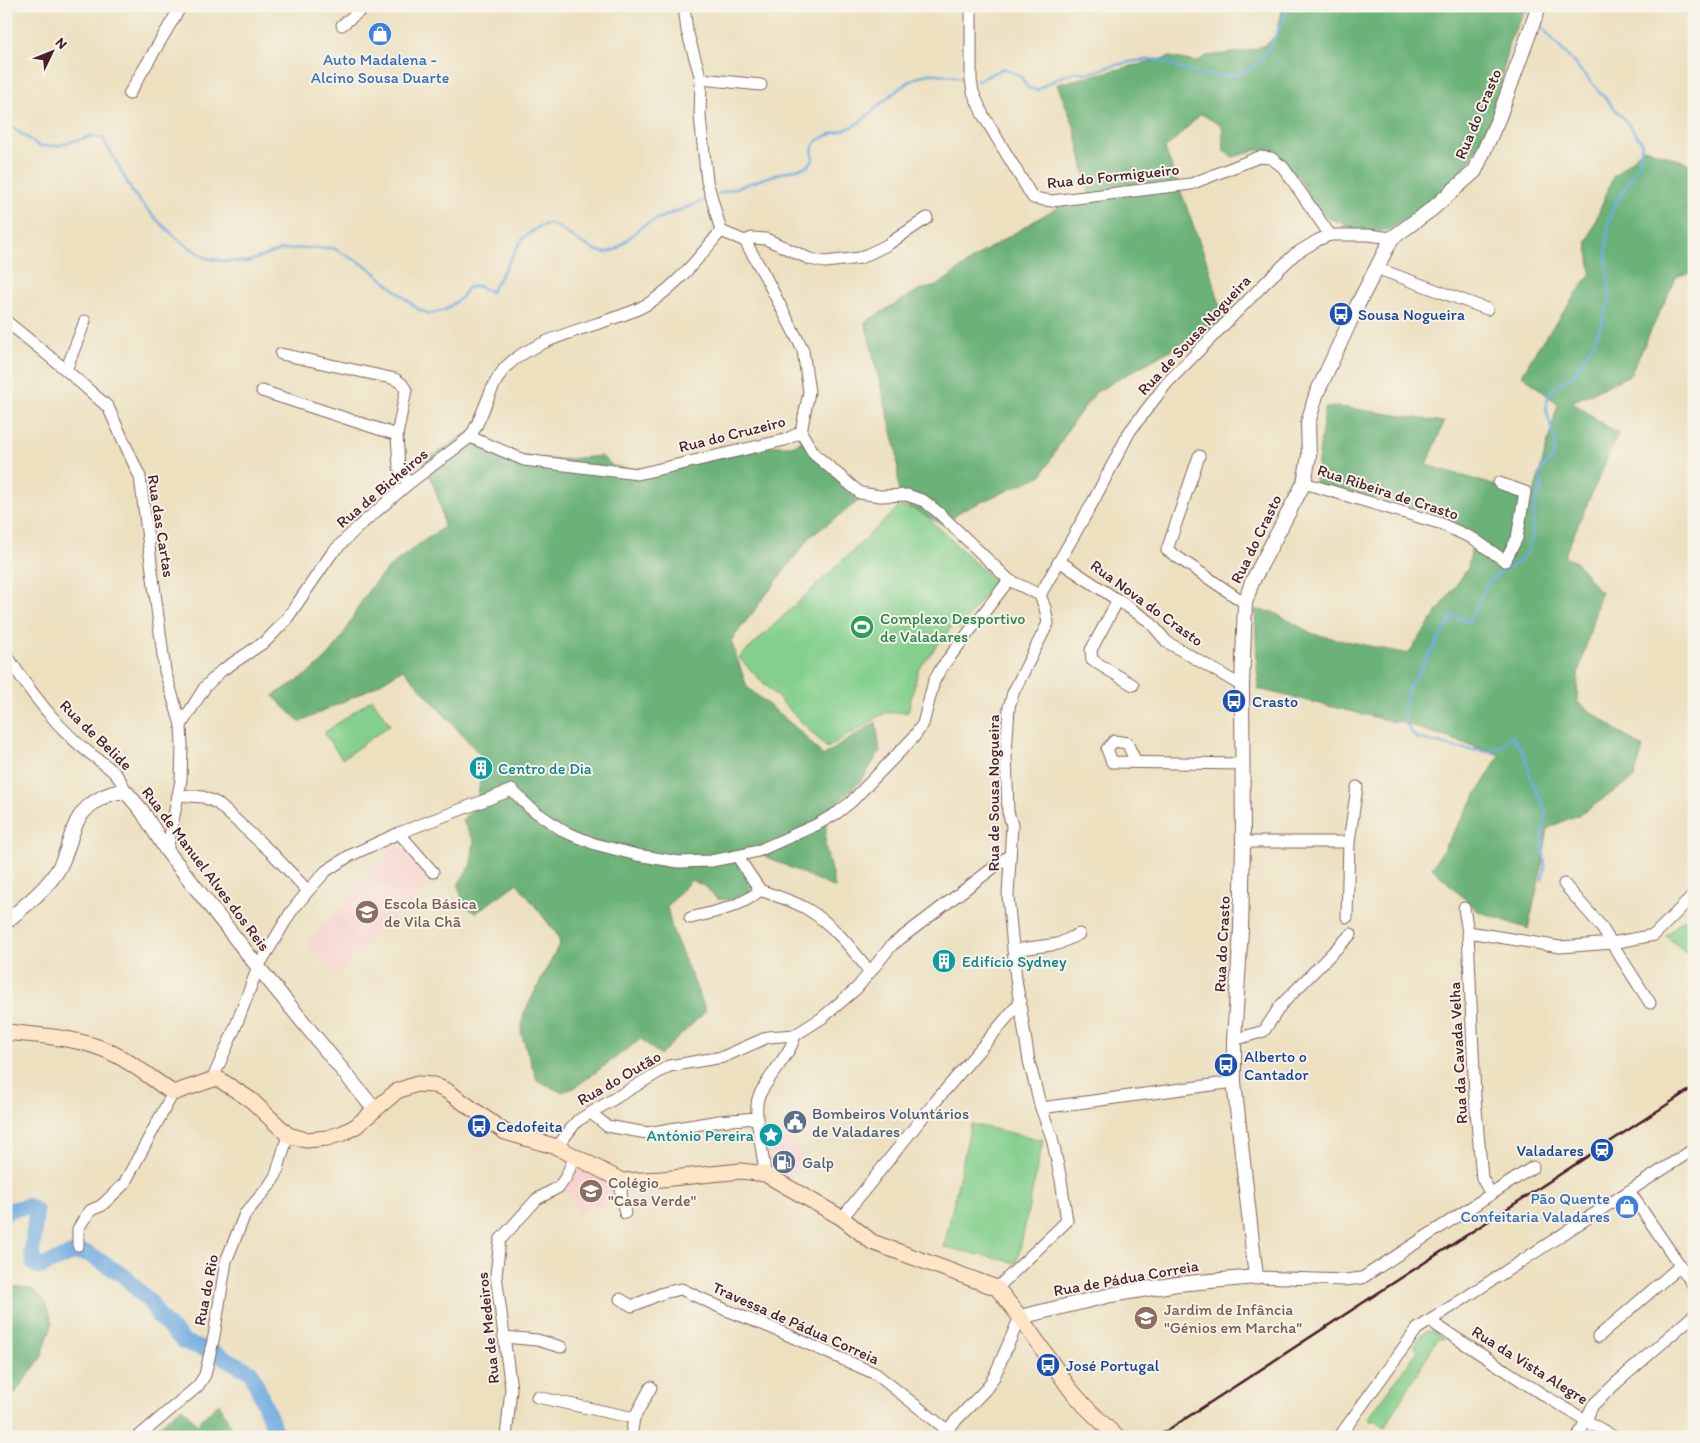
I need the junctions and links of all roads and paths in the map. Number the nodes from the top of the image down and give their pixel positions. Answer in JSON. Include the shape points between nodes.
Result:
{"nodes":[{"id":1,"x":181,"y":6,"type":"edge"},
{"id":2,"x":366,"y":6,"type":"edge"},
{"id":3,"x":684,"y":6,"type":"edge"},
{"id":4,"x":971,"y":6,"type":"edge"},
{"id":5,"x":1539,"y":6,"type":"edge"},
{"id":6,"x":342,"y":25,"type":"dead end"},
{"id":7,"x":701,"y":79,"type":"junction"},
{"id":8,"x":760,"y":85,"type":"dead end"},
{"id":9,"x":129,"y":94,"type":"dead end"},
{"id":10,"x":927,"y":218,"type":"dead end"},
{"id":11,"x":721,"y":231,"type":"junction"},
{"id":12,"x":1330,"y":235,"type":"junction"},
{"id":13,"x":1392,"y":238,"type":"junction"},
{"id":14,"x":746,"y":242,"type":"junction"},
{"id":15,"x":1376,"y":268,"type":"junction"},
{"id":16,"x":1487,"y":309,"type":"dead end"},
{"id":17,"x":6,"y":321,"type":"edge"},
{"id":18,"x":85,"y":321,"type":"dead end"},
{"id":19,"x":281,"y":354,"type":"dead end"},
{"id":20,"x":66,"y":370,"type":"junction"},
{"id":21,"x":262,"y":391,"type":"dead end"},
{"id":22,"x":800,"y":432,"type":"junction"},
{"id":23,"x":397,"y":435,"type":"junction"},
{"id":24,"x":470,"y":437,"type":"junction"},
{"id":25,"x":1199,"y":456,"type":"dead end"},
{"id":26,"x":1304,"y":483,"type":"junction"},
{"id":27,"x":1499,"y":483,"type":"dead end"},
{"id":28,"x":408,"y":484,"type":"junction"},
{"id":29,"x":1059,"y":561,"type":"junction"},
{"id":30,"x":1009,"y":580,"type":"junction"},
{"id":31,"x":1040,"y":595,"type":"junction"},
{"id":32,"x":1118,"y":600,"type":"junction"},
{"id":33,"x":1245,"y":603,"type":"junction"},
{"id":34,"x":6,"y":654,"type":"edge"},
{"id":35,"x":1132,"y":685,"type":"dead end"},
{"id":36,"x":1242,"y":686,"type":"junction"},
{"id":37,"x":181,"y":726,"type":"junction"},
{"id":38,"x":1136,"y":762,"type":"dead end"},
{"id":39,"x":1242,"y":764,"type":"junction"},
{"id":40,"x":1357,"y":787,"type":"dead end"},
{"id":41,"x":126,"y":792,"type":"junction"},
{"id":42,"x":178,"y":795,"type":"junction"},
{"id":43,"x":399,"y":833,"type":"junction"},
{"id":44,"x":1243,"y":842,"type":"junction"},
{"id":45,"x":1349,"y":842,"type":"junction"},
{"id":46,"x":168,"y":851,"type":"junction"},
{"id":47,"x":1010,"y":855,"type":"junction"},
{"id":48,"x":737,"y":856,"type":"junction"},
{"id":49,"x":433,"y":872,"type":"dead end"},
{"id":50,"x":1564,"y":884,"type":"dead end"},
{"id":51,"x":760,"y":890,"type":"junction"},
{"id":52,"x":308,"y":891,"type":"junction"},
{"id":53,"x":1694,"y":895,"type":"edge"},
{"id":54,"x":1464,"y":908,"type":"dead end"},
{"id":55,"x":1347,"y":917,"type":"dead end"},
{"id":56,"x":690,"y":918,"type":"dead end"},
{"id":57,"x":6,"y":922,"type":"edge"},
{"id":58,"x":1468,"y":932,"type":"junction"},
{"id":59,"x":1079,"y":934,"type":"dead end"},
{"id":60,"x":1351,"y":934,"type":"dead end"},
{"id":61,"x":1612,"y":943,"type":"junction"},
{"id":62,"x":1013,"y":950,"type":"junction"},
{"id":63,"x":258,"y":967,"type":"junction"},
{"id":64,"x":870,"y":972,"type":"junction"},
{"id":65,"x":1021,"y":1001,"type":"junction"},
{"id":66,"x":1650,"y":1002,"type":"dead end"},
{"id":67,"x":6,"y":1032,"type":"edge"},
{"id":68,"x":794,"y":1035,"type":"junction"},
{"id":69,"x":1234,"y":1040,"type":"junction"},
{"id":70,"x":213,"y":1078,"type":"junction"},
{"id":71,"x":1234,"y":1082,"type":"junction"},
{"id":72,"x":173,"y":1094,"type":"junction"},
{"id":73,"x":1041,"y":1108,"type":"junction"},
{"id":74,"x":375,"y":1110,"type":"junction"},
{"id":75,"x":591,"y":1113,"type":"junction"},
{"id":76,"x":757,"y":1118,"type":"junction"},
{"id":77,"x":288,"y":1135,"type":"junction"},
{"id":78,"x":557,"y":1147,"type":"junction"},
{"id":79,"x":1694,"y":1148,"type":"edge"},
{"id":80,"x":575,"y":1156,"type":"junction"},
{"id":81,"x":1533,"y":1167,"type":"dead end"},
{"id":82,"x":765,"y":1174,"type":"junction"},
{"id":83,"x":622,"y":1181,"type":"junction"},
{"id":84,"x":1629,"y":1191,"type":"junction"},
{"id":85,"x":1491,"y":1194,"type":"junction"},
{"id":86,"x":625,"y":1212,"type":"dead end"},
{"id":87,"x":842,"y":1218,"type":"junction"},
{"id":88,"x":78,"y":1246,"type":"dead end"},
{"id":89,"x":1680,"y":1266,"type":"junction"},
{"id":90,"x":1256,"y":1277,"type":"junction"},
{"id":91,"x":1694,"y":1286,"type":"edge"},
{"id":92,"x":997,"y":1288,"type":"junction"},
{"id":93,"x":620,"y":1299,"type":"dead end"},
{"id":94,"x":1020,"y":1316,"type":"junction"},
{"id":95,"x":1694,"y":1316,"type":"edge"},
{"id":96,"x":1432,"y":1319,"type":"junction"},
{"id":97,"x":504,"y":1337,"type":"junction"},
{"id":98,"x":1598,"y":1337,"type":"dead end"},
{"id":99,"x":561,"y":1347,"type":"dead end"},
{"id":100,"x":651,"y":1387,"type":"dead end"},
{"id":101,"x":537,"y":1397,"type":"dead end"},
{"id":102,"x":634,"y":1418,"type":"junction"},
{"id":103,"x":1586,"y":1420,"type":"junction"},
{"id":104,"x":944,"y":1433,"type":"edge"},
{"id":105,"x":138,"y":1437,"type":"edge"},
{"id":106,"x":506,"y":1437,"type":"edge"},
{"id":107,"x":631,"y":1437,"type":"edge"},
{"id":108,"x":1117,"y":1437,"type":"edge"},
{"id":109,"x":1339,"y":1437,"type":"edge"},
{"id":110,"x":1578,"y":1437,"type":"edge"},
{"id":111,"x":1614,"y":1437,"type":"edge"}],
"edges":[{"from":1,"to":9,"type":"street"},
{"from":2,"to":6,"type":"street"},
{"from":3,"to":7,"type":"street","via":[[687,31]]},
{"from":4,"to":12,"type":"street","name":"Rua do Formigueiro","via":[[973,92],[983,115],[1033,198],[1052,201],[1191,184],[1259,157],[1271,158],[1283,167]]},
{"from":5,"to":13,"type":"street","name":"Rua do Crasto","via":[[1500,117],[1475,170],[1432,209]]},
{"from":7,"to":8,"type":"street"},
{"from":7,"to":11,"type":"street","via":[[700,117],[707,182]]},
{"from":10,"to":14,"type":"street","via":[[887,245],[860,258],[826,262],[810,259],[766,239],[752,238]]},
{"from":11,"to":14,"type":"street"},
{"from":11,"to":24,"type":"street","name":"Rua de Bicheiros","via":[[695,263],[665,291],[640,308],[541,344],[520,355],[504,369],[495,383]]},
{"from":12,"to":13,"type":"street","name":"Rua de Sousa Nogueira"},
{"from":12,"to":29,"type":"street","name":"Rua de Sousa Nogueira","via":[[1295,254],[1167,383],[1130,431]]},
{"from":13,"to":15,"type":"street","name":"Rua do Crasto"},
{"from":14,"to":22,"type":"street","name":"Rua do Cruzeiro","via":[[803,350],[809,392]]},
{"from":15,"to":16,"type":"street"},
{"from":15,"to":26,"type":"street","name":"Rua do Crasto","via":[[1316,395],[1308,423],[1309,456]]},
{"from":17,"to":20,"type":"street","name":"Rua das Cartas"},
{"from":18,"to":20,"type":"street"},
{"from":19,"to":23,"type":"street","via":[[395,379],[406,390]]},
{"from":20,"to":37,"type":"street","name":"Rua das Cartas","via":[[108,407],[140,477],[165,671]]},
{"from":21,"to":23,"type":"street"},
{"from":22,"to":24,"type":"street","name":"Rua do Cruzeiro","via":[[785,440],[638,474],[524,460]]},
{"from":22,"to":30,"type":"street","via":[[814,454],[860,493],[907,495],[924,501]]},
{"from":23,"to":28,"type":"street","via":[[399,467]]},
{"from":24,"to":28,"type":"street","name":"Rua de Bicheiros"},
{"from":25,"to":33,"type":"street","via":[[1167,550]]},
{"from":26,"to":27,"type":"street","name":"Rua Ribeira de Crasto","via":[[1439,522],[1474,539],[1505,561],[1517,538],[1525,492]]},
{"from":26,"to":33,"type":"street","name":"Rua do Crasto","via":[[1252,582]]},
{"from":28,"to":37,"type":"street","name":"Rua de Bicheiros","via":[[332,553],[286,620],[266,641],[221,671],[206,687]]},
{"from":29,"to":31,"type":"street","name":"Rua de Sousa Nogueira"},
{"from":29,"to":32,"type":"street","name":"Rua Nova do Crasto"},
{"from":30,"to":31,"type":"street"},
{"from":30,"to":48,"type":"street","via":[[942,667],[934,681],[923,724],[861,791],[837,813],[816,825],[758,851]]},
{"from":31,"to":47,"type":"street","name":"Rua de Sousa Nogueira","via":[[1048,623],[1013,693],[1010,707],[1006,754],[1008,812],[1012,825]]},
{"from":32,"to":35,"type":"street","via":[[1091,650],[1092,660]]},
{"from":32,"to":36,"type":"street","name":"Rua Nova do Crasto","via":[[1149,620],[1167,642]]},
{"from":33,"to":36,"type":"street","name":"Rua do Crasto"},
{"from":34,"to":41,"type":"street","name":"Rua de Belide","via":[[27,688],[58,724],[110,767],[122,780]]},
{"from":36,"to":39,"type":"street","name":"Rua do Crasto"},
{"from":37,"to":42,"type":"street"},
{"from":38,"to":39,"type":"street"},
{"from":39,"to":44,"type":"street","name":"Rua do Crasto"},
{"from":40,"to":45,"type":"street"},
{"from":41,"to":46,"type":"street","name":"Rua de Manuel Alves dos Reis","via":[[142,810]]},
{"from":41,"to":57,"type":"street","via":[[109,794],[86,808],[78,818],[67,852],[54,876]]},
{"from":42,"to":46,"type":"street"},
{"from":42,"to":52,"type":"street","via":[[203,797],[217,803]]},
{"from":43,"to":48,"type":"street","via":[[512,790],[546,820],[565,832],[596,844],[679,862]]},
{"from":43,"to":49,"type":"street"},
{"from":43,"to":52,"type":"street","via":[[349,856],[326,871]]},
{"from":44,"to":45,"type":"street"},
{"from":44,"to":69,"type":"street","name":"Rua do Crasto"},
{"from":45,"to":55,"type":"street"},
{"from":46,"to":63,"type":"street","name":"Rua de Manuel Alves dos Reis"},
{"from":47,"to":62,"type":"street","name":"Rua de Sousa Nogueira","via":[[1008,896]]},
{"from":47,"to":64,"type":"street","via":[[892,945]]},
{"from":48,"to":51,"type":"street"},
{"from":50,"to":61,"type":"street"},
{"from":51,"to":56,"type":"street","via":[[752,898]]},
{"from":51,"to":64,"type":"street","via":[[807,909],[829,926]]},
{"from":52,"to":63,"type":"street","via":[[276,934]]},
{"from":53,"to":61,"type":"street","via":[[1654,935]]},
{"from":54,"to":58,"type":"street","name":"Rua da Cavada Velha"},
{"from":58,"to":61,"type":"street","via":[[1560,947]]},
{"from":58,"to":85,"type":"street","name":"Rua da Cavada Velha","via":[[1481,1170]]},
{"from":59,"to":62,"type":"street","via":[[1058,944]]},
{"from":60,"to":69,"type":"street","via":[[1281,1005],[1264,1031]]},
{"from":61,"to":66,"type":"street"},
{"from":62,"to":65,"type":"street","name":"Rua de Sousa Nogueira"},
{"from":63,"to":70,"type":"street","name":"Rua de Manuel Alves dos Reis"},
{"from":63,"to":74,"type":"street"},
{"from":64,"to":68,"type":"street","via":[[857,988],[822,1018]]},
{"from":65,"to":73,"type":"street","name":"Rua de Sousa Nogueira","via":[[1029,1061]]},
{"from":65,"to":87,"type":"street"},
{"from":67,"to":72,"type":"main road","via":[[85,1042],[123,1059]]},
{"from":68,"to":75,"type":"street","name":"Rua do Outão","via":[[768,1037],[723,1058],[669,1066]]},
{"from":68,"to":76,"type":"street","via":[[793,1044],[758,1098]]},
{"from":69,"to":71,"type":"street","name":"Rua do Crasto"},
{"from":70,"to":72,"type":"main road"},
{"from":70,"to":77,"type":"main road","via":[[251,1100]]},
{"from":71,"to":73,"type":"street"},
{"from":71,"to":90,"type":"street","name":"Rua do Crasto"},
{"from":72,"to":88,"type":"street","via":[[124,1184],[101,1206],[90,1210],[78,1229]]},
{"from":73,"to":92,"type":"street","name":"Rua de Sousa Nogueira","via":[[1062,1180],[1066,1221]]},
{"from":74,"to":77,"type":"main road","via":[[343,1133],[327,1138],[306,1140]]},
{"from":74,"to":78,"type":"main road","via":[[397,1091],[417,1084],[434,1085],[505,1132]]},
{"from":75,"to":76,"type":"street","via":[[607,1126],[647,1133]]},
{"from":75,"to":78,"type":"street","name":"Rua do Outão","via":[[577,1121]]},
{"from":76,"to":82,"type":"street"},
{"from":77,"to":105,"type":"street","name":"Rua do Rio","via":[[276,1175],[246,1214],[226,1261],[205,1375],[198,1386]]},
{"from":78,"to":80,"type":"main road"},
{"from":79,"to":84,"type":"street"},
{"from":80,"to":83,"type":"main road"},
{"from":80,"to":97,"type":"street","name":"Rua de Medeiros","via":[[559,1187],[537,1199],[500,1240],[496,1275]]},
{"from":81,"to":85,"type":"street","name":"Rua de Pádua Correia"},
{"from":82,"to":83,"type":"main road","via":[[741,1171]]},
{"from":82,"to":87,"type":"main road"},
{"from":83,"to":86,"type":"street","via":[[620,1194]]},
{"from":84,"to":89,"type":"street"},
{"from":84,"to":96,"type":"street"},
{"from":85,"to":90,"type":"street","name":"Rua de Pádua Correia","via":[[1362,1278]]},
{"from":87,"to":92,"type":"main road","via":[[872,1242]]},
{"from":89,"to":91,"type":"street"},
{"from":89,"to":98,"type":"street"},
{"from":90,"to":94,"type":"street","name":"Rua de Pádua Correia","via":[[1177,1284]]},
{"from":92,"to":94,"type":"main road"},
{"from":93,"to":104,"type":"street","name":"Travessa de Pádua Correia","via":[[632,1306],[681,1289],[876,1374]]},
{"from":94,"to":104,"type":"street","via":[[994,1377]]},
{"from":94,"to":108,"type":"main road","via":[[1070,1389]]},
{"from":95,"to":103,"type":"street","via":[[1614,1385],[1593,1406]]},
{"from":96,"to":103,"type":"street","name":"Rua da Vista Alegre","via":[[1436,1325]]},
{"from":96,"to":109,"type":"street","via":[[1408,1340]]},
{"from":97,"to":99,"type":"street","via":[[537,1340]]},
{"from":97,"to":106,"type":"street","name":"Rua de Medeiros","via":[[511,1389]]},
{"from":100,"to":102,"type":"street"},
{"from":101,"to":102,"type":"street"},
{"from":102,"to":107,"type":"street"},
{"from":103,"to":110,"type":"street"},
{"from":103,"to":111,"type":"street","name":"Rua da Vista Alegre"}]}
